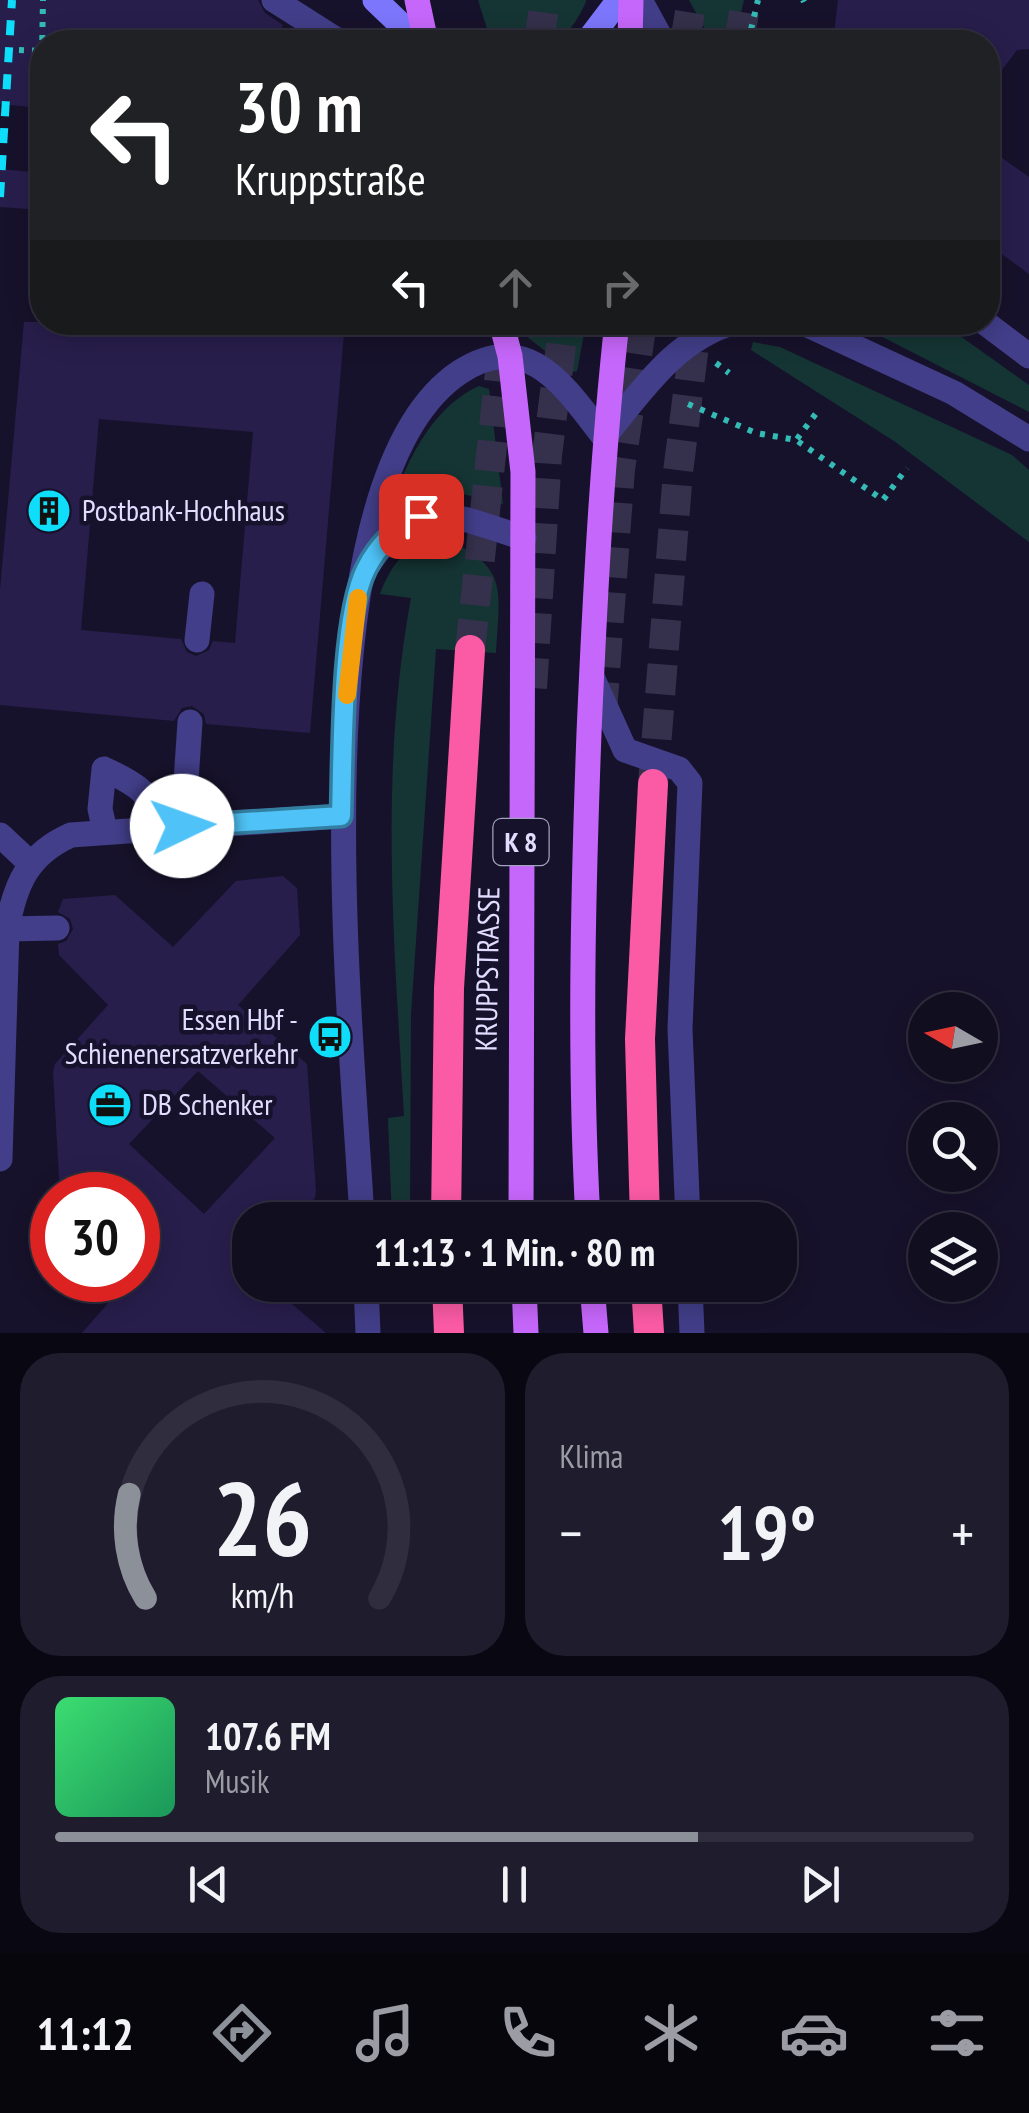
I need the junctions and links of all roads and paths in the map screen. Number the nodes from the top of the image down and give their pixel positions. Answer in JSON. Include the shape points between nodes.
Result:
{"nodes":[{"id":1,"x":43,"y":0,"type":"edge"},
{"id":2,"x":274,"y":0,"type":"edge"},
{"id":3,"x":375,"y":0,"type":"edge"},
{"id":4,"x":417,"y":0,"type":"edge"},
{"id":5,"x":619,"y":0,"type":"edge"},
{"id":6,"x":631,"y":0,"type":"edge"},
{"id":7,"x":640,"y":0,"type":"edge"},
{"id":8,"x":758,"y":0,"type":"edge"},
{"id":9,"x":42,"y":30,"type":"edge"},
{"id":10,"x":321,"y":30,"type":"edge"},
{"id":11,"x":409,"y":30,"type":"edge"},
{"id":12,"x":421,"y":30,"type":"edge"},
{"id":13,"x":596,"y":30,"type":"edge"},
{"id":14,"x":630,"y":30,"type":"edge"},
{"id":15,"x":656,"y":30,"type":"edge"},
{"id":16,"x":751,"y":30,"type":"edge"},
{"id":17,"x":19,"y":50,"type":"dead end"},
{"id":18,"x":30,"y":51,"type":"edge"},
{"id":19,"x":1000,"y":334,"type":"edge"},
{"id":20,"x":504,"y":335,"type":"edge"},
{"id":21,"x":616,"y":335,"type":"edge"},
{"id":22,"x":705,"y":335,"type":"edge"},
{"id":23,"x":828,"y":335,"type":"edge"},
{"id":24,"x":510,"y":356,"type":"junction"},
{"id":25,"x":1029,"y":356,"type":"edge"},
{"id":26,"x":716,"y":363,"type":"dead end"},
{"id":27,"x":729,"y":373,"type":"dead end"},
{"id":28,"x":688,"y":404,"type":"dead end"},
{"id":29,"x":820,"y":408,"type":"dead end"},
{"id":30,"x":604,"y":437,"type":"junction"},
{"id":31,"x":1029,"y":439,"type":"edge"},
{"id":32,"x":796,"y":440,"type":"junction"},
{"id":33,"x":907,"y":468,"type":"dead end"},
{"id":34,"x":524,"y":538,"type":"junction"},
{"id":35,"x":365,"y":570,"type":"junction"},
{"id":36,"x":202,"y":594,"type":"dead end"},
{"id":37,"x":197,"y":640,"type":"dead end"},
{"id":38,"x":470,"y":650,"type":"tunnel mouth"},
{"id":39,"x":592,"y":677,"type":"junction"},
{"id":40,"x":190,"y":722,"type":"dead end"},
{"id":41,"x":653,"y":784,"type":"tunnel mouth"},
{"id":42,"x":341,"y":816,"type":"junction"},
{"id":43,"x":174,"y":827,"type":"junction"},
{"id":44,"x":104,"y":830,"type":"junction"},
{"id":45,"x":0,"y":836,"type":"edge"},
{"id":46,"x":30,"y":863,"type":"junction"},
{"id":47,"x":57,"y":928,"type":"dead end"},
{"id":48,"x":8,"y":930,"type":"junction"},
{"id":49,"x":0,"y":1159,"type":"edge"},
{"id":50,"x":361,"y":1202,"type":"edge"},
{"id":51,"x":446,"y":1202,"type":"edge"},
{"id":52,"x":521,"y":1202,"type":"edge"},
{"id":53,"x":587,"y":1202,"type":"edge"},
{"id":54,"x":645,"y":1202,"type":"edge"},
{"id":55,"x":687,"y":1202,"type":"edge"},
{"id":56,"x":367,"y":1302,"type":"edge"},
{"id":57,"x":448,"y":1302,"type":"edge"},
{"id":58,"x":525,"y":1302,"type":"edge"},
{"id":59,"x":593,"y":1302,"type":"edge"},
{"id":60,"x":647,"y":1302,"type":"edge"},
{"id":61,"x":691,"y":1302,"type":"edge"},
{"id":62,"x":368,"y":1333,"type":"edge"},
{"id":63,"x":449,"y":1333,"type":"edge"},
{"id":64,"x":526,"y":1333,"type":"edge"},
{"id":65,"x":596,"y":1333,"type":"edge"},
{"id":66,"x":649,"y":1333,"type":"edge"},
{"id":67,"x":692,"y":1333,"type":"edge"}],
"edges":[{"from":1,"to":9,"type":"path"},
{"from":2,"to":10,"type":"street"},
{"from":3,"to":11,"type":"main road"},
{"from":4,"to":12,"type":"main road"},
{"from":5,"to":13,"type":"main road"},
{"from":6,"to":14,"type":"main road"},
{"from":7,"to":15,"type":"street"},
{"from":8,"to":16,"type":"path"},
{"from":17,"to":18,"type":"path"},
{"from":19,"to":25,"type":"street"},
{"from":20,"to":24,"type":"main road","name":"KRUPPSTRASSE","number":"K 8"},
{"from":21,"to":30,"type":"main road","number":"K 8"},
{"from":22,"to":30,"type":"street","via":[[663,365]]},
{"from":23,"to":31,"type":"street","via":[[954,393]]},
{"from":24,"to":30,"type":"street","via":[[557,378]]},
{"from":24,"to":34,"type":"main road","name":"KRUPPSTRASSE","number":"K 8"},
{"from":24,"to":35,"type":"street","via":[[456,375],[411,424],[387,479]]},
{"from":26,"to":27,"type":"path"},
{"from":28,"to":32,"type":"path","via":[[756,433]]},
{"from":29,"to":32,"type":"path"},
{"from":30,"to":39,"type":"main road","number":"K 8"},
{"from":32,"to":33,"type":"path","via":[[883,500]]},
{"from":34,"to":35,"type":"street","via":[[421,516],[400,527]]},
{"from":34,"to":52,"type":"main road","name":"KRUPPSTRASSE","number":"K 8"},
{"from":35,"to":42,"type":"street","via":[[350,644]]},
{"from":36,"to":37,"type":"street"},
{"from":38,"to":51,"type":"highway","via":[[449,988]]},
{"from":39,"to":53,"type":"main road","number":"K 8","via":[[582,1012]]},
{"from":39,"to":55,"type":"street","via":[[626,750],[678,769],[690,783],[680,1029]]},
{"from":40,"to":43,"type":"street"},
{"from":41,"to":54,"type":"highway","via":[[640,1039]]},
{"from":42,"to":43,"type":"street"},
{"from":42,"to":50,"type":"street"},
{"from":43,"to":44,"type":"street"},
{"from":43,"to":44,"type":"street","via":[[150,796],[104,768]]},
{"from":44,"to":46,"type":"street","via":[[48,845]]},
{"from":45,"to":46,"type":"street"},
{"from":46,"to":48,"type":"street","via":[[13,892]]},
{"from":47,"to":48,"type":"street"},
{"from":48,"to":49,"type":"street"},
{"from":56,"to":62,"type":"street"},
{"from":57,"to":63,"type":"highway"},
{"from":58,"to":64,"type":"main road"},
{"from":59,"to":65,"type":"main road"},
{"from":60,"to":66,"type":"highway"},
{"from":61,"to":67,"type":"street"}]}
